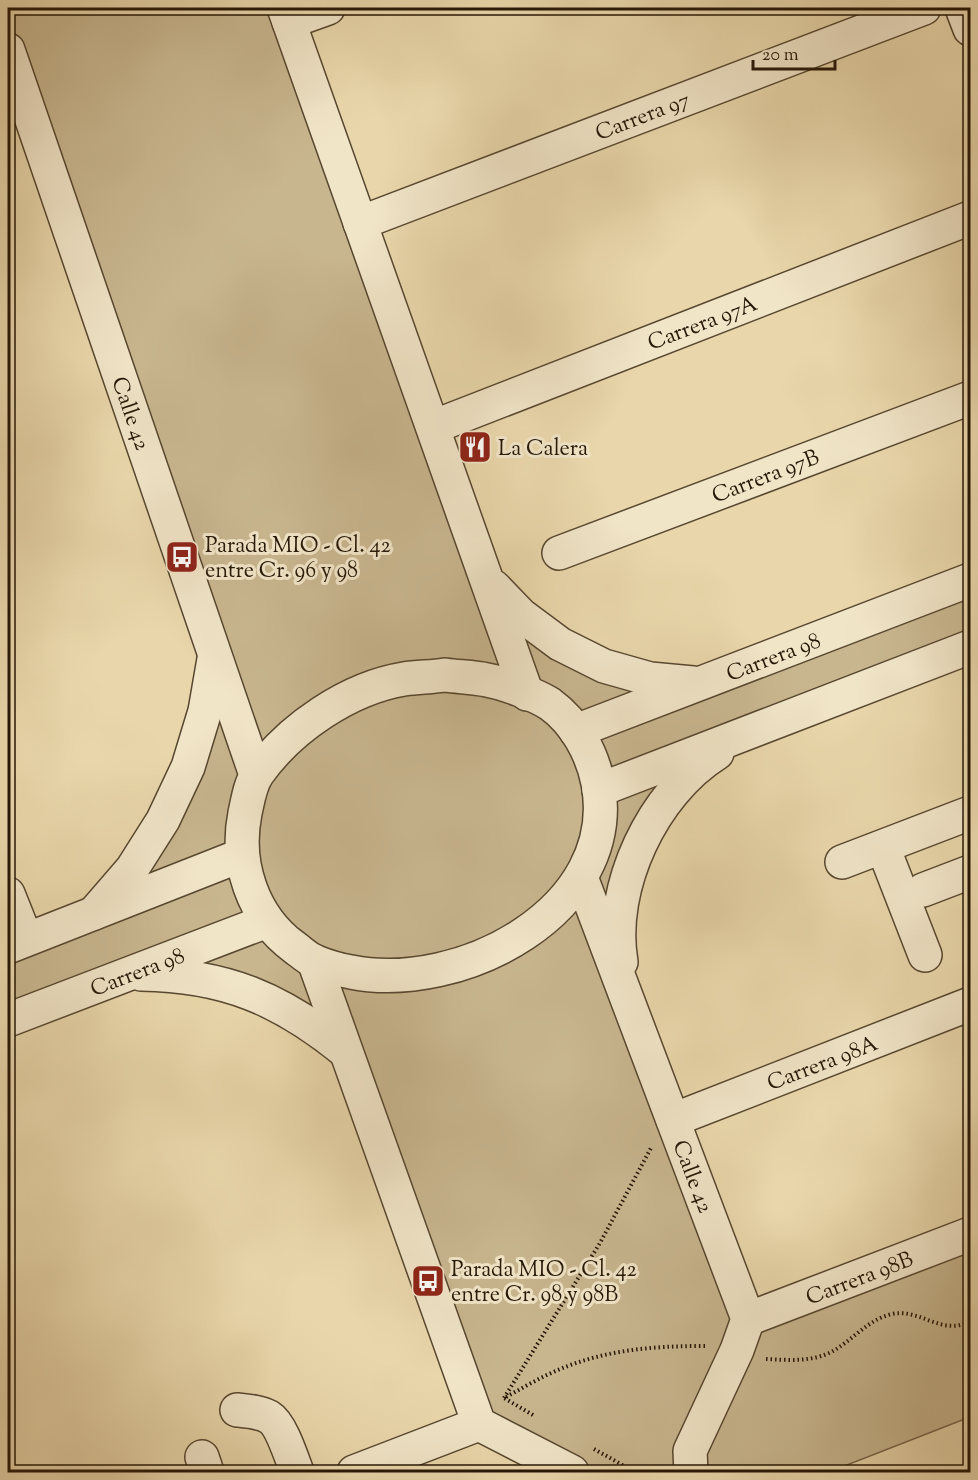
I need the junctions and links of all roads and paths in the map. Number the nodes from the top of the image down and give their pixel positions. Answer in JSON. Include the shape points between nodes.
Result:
{"nodes":[{"id":1,"x":328,"y":8,"type":"edge"},
{"id":2,"x":924,"y":8,"type":"edge"},
{"id":3,"x":962,"y":8,"type":"edge"},
{"id":4,"x":287,"y":15,"type":"edge"},
{"id":5,"x":970,"y":29,"type":"edge"},
{"id":6,"x":8,"y":50,"type":"edge"},
{"id":7,"x":970,"y":218,"type":"edge"},
{"id":8,"x":360,"y":223,"type":"junction"},
{"id":9,"x":970,"y":398,"type":"edge"},
{"id":10,"x":433,"y":427,"type":"junction"},
{"id":11,"x":559,"y":553,"type":"dead end"},
{"id":12,"x":487,"y":580,"type":"junction"},
{"id":13,"x":970,"y":580,"type":"edge"},
{"id":14,"x":970,"y":647,"type":"edge"},
{"id":15,"x":215,"y":654,"type":"junction"},
{"id":16,"x":699,"y":684,"type":"junction"},
{"id":17,"x":527,"y":694,"type":"junction"},
{"id":18,"x":576,"y":731,"type":"junction"},
{"id":19,"x":752,"y":731,"type":"junction"},
{"id":20,"x":256,"y":775,"type":"junction"},
{"id":21,"x":599,"y":790,"type":"junction"},
{"id":22,"x":970,"y":813,"type":"edge"},
{"id":23,"x":883,"y":847,"type":"junction"},
{"id":24,"x":242,"y":855,"type":"junction"},
{"id":25,"x":842,"y":862,"type":"dead end"},
{"id":26,"x":970,"y":873,"type":"edge"},
{"id":27,"x":581,"y":877,"type":"junction"},
{"id":28,"x":923,"y":890,"type":"dead end"},
{"id":29,"x":8,"y":894,"type":"edge"},
{"id":30,"x":94,"y":913,"type":"junction"},
{"id":31,"x":267,"y":921,"type":"junction"},
{"id":32,"x":17,"y":943,"type":"edge"},
{"id":33,"x":924,"y":955,"type":"dead end"},
{"id":34,"x":314,"y":962,"type":"junction"},
{"id":35,"x":130,"y":974,"type":"junction"},
{"id":36,"x":628,"y":1003,"type":"junction"},
{"id":37,"x":970,"y":1004,"type":"edge"},
{"id":38,"x":8,"y":1020,"type":"edge"},
{"id":39,"x":345,"y":1050,"type":"junction"},
{"id":40,"x":663,"y":1132,"type":"junction"},
{"id":41,"x":970,"y":1234,"type":"edge"},
{"id":42,"x":748,"y":1319,"type":"junction"},
{"id":43,"x":970,"y":1321,"type":"edge"},
{"id":44,"x":711,"y":1346,"type":"dead end"},
{"id":45,"x":763,"y":1359,"type":"dead end"},
{"id":46,"x":504,"y":1398,"type":"junction"},
{"id":47,"x":237,"y":1410,"type":"dead end"},
{"id":48,"x":534,"y":1416,"type":"dead end"},
{"id":49,"x":479,"y":1424,"type":"junction"},
{"id":50,"x":578,"y":1458,"type":"edge"},
{"id":51,"x":297,"y":1473,"type":"edge"},
{"id":52,"x":354,"y":1473,"type":"edge"},
{"id":53,"x":635,"y":1473,"type":"edge"},
{"id":54,"x":691,"y":1473,"type":"edge"}],
"edges":[{"from":1,"to":4,"type":"street"},
{"from":2,"to":8,"type":"street","name":"Carrera 97"},
{"from":3,"to":5,"type":"street"},
{"from":4,"to":8,"type":"street"},
{"from":6,"to":15,"type":"street","name":"Calle 42"},
{"from":7,"to":10,"type":"street","name":"Carrera 97A"},
{"from":8,"to":10,"type":"street"},
{"from":9,"to":11,"type":"street","name":"Carrera 97B"},
{"from":10,"to":12,"type":"street"},
{"from":12,"to":16,"type":"street","via":[[521,615],[569,649],[604,666],[650,679]]},
{"from":12,"to":17,"type":"street"},
{"from":13,"to":16,"type":"street","name":"Carrera 98"},
{"from":14,"to":19,"type":"street"},
{"from":15,"to":20,"type":"street","name":"Calle 42"},
{"from":15,"to":30,"type":"street","via":[[205,711],[188,767],[157,830],[132,868]]},
{"from":16,"to":18,"type":"street","name":"Carrera 98"},
{"from":17,"to":18,"type":"street","via":[[549,703]]},
{"from":17,"to":20,"type":"street","via":[[489,680],[446,675],[402,680],[360,692],[321,713],[288,740]]},
{"from":18,"to":21,"type":"street","via":[[595,769]]},
{"from":19,"to":21,"type":"street"},
{"from":19,"to":36,"type":"street","via":[[706,760],[668,798],[640,844],[623,896],[619,949]]},
{"from":20,"to":24,"type":"street","via":[[242,826]]},
{"from":21,"to":27,"type":"street","via":[[600,821],[594,850]]},
{"from":22,"to":23,"type":"street"},
{"from":23,"to":25,"type":"street"},
{"from":23,"to":33,"type":"street"},
{"from":24,"to":30,"type":"street"},
{"from":24,"to":31,"type":"street","via":[[246,878]]},
{"from":26,"to":28,"type":"street"},
{"from":27,"to":34,"type":"street","via":[[538,924],[512,942],[453,968],[390,976]]},
{"from":27,"to":36,"type":"street","name":"Calle 42"},
{"from":29,"to":32,"type":"street"},
{"from":30,"to":32,"type":"street"},
{"from":31,"to":34,"type":"street"},
{"from":31,"to":35,"type":"street","name":"Carrera 98"},
{"from":34,"to":39,"type":"street"},
{"from":35,"to":38,"type":"street","name":"Carrera 98"},
{"from":35,"to":39,"type":"street","via":[[179,976],[246,990],[315,1026]]},
{"from":36,"to":40,"type":"street","name":"Calle 42"},
{"from":37,"to":40,"type":"street","name":"Carrera 98A"},
{"from":39,"to":49,"type":"street"},
{"from":40,"to":42,"type":"street","name":"Calle 42"},
{"from":40,"to":46,"type":"path"},
{"from":41,"to":42,"type":"street","name":"Carrera 98B"},
{"from":42,"to":54,"type":"street","via":[[690,1451]]},
{"from":43,"to":45,"type":"path","via":[[961,1326],[942,1326],[912,1314],[892,1314],[867,1324],[830,1352],[802,1361]]},
{"from":44,"to":46,"type":"path","via":[[659,1346],[602,1356],[550,1373]]},
{"from":46,"to":48,"type":"path"},
{"from":47,"to":51,"type":"street","via":[[272,1418]]},
{"from":49,"to":50,"type":"street"},
{"from":49,"to":52,"type":"street"},
{"from":50,"to":53,"type":"path"}]}
